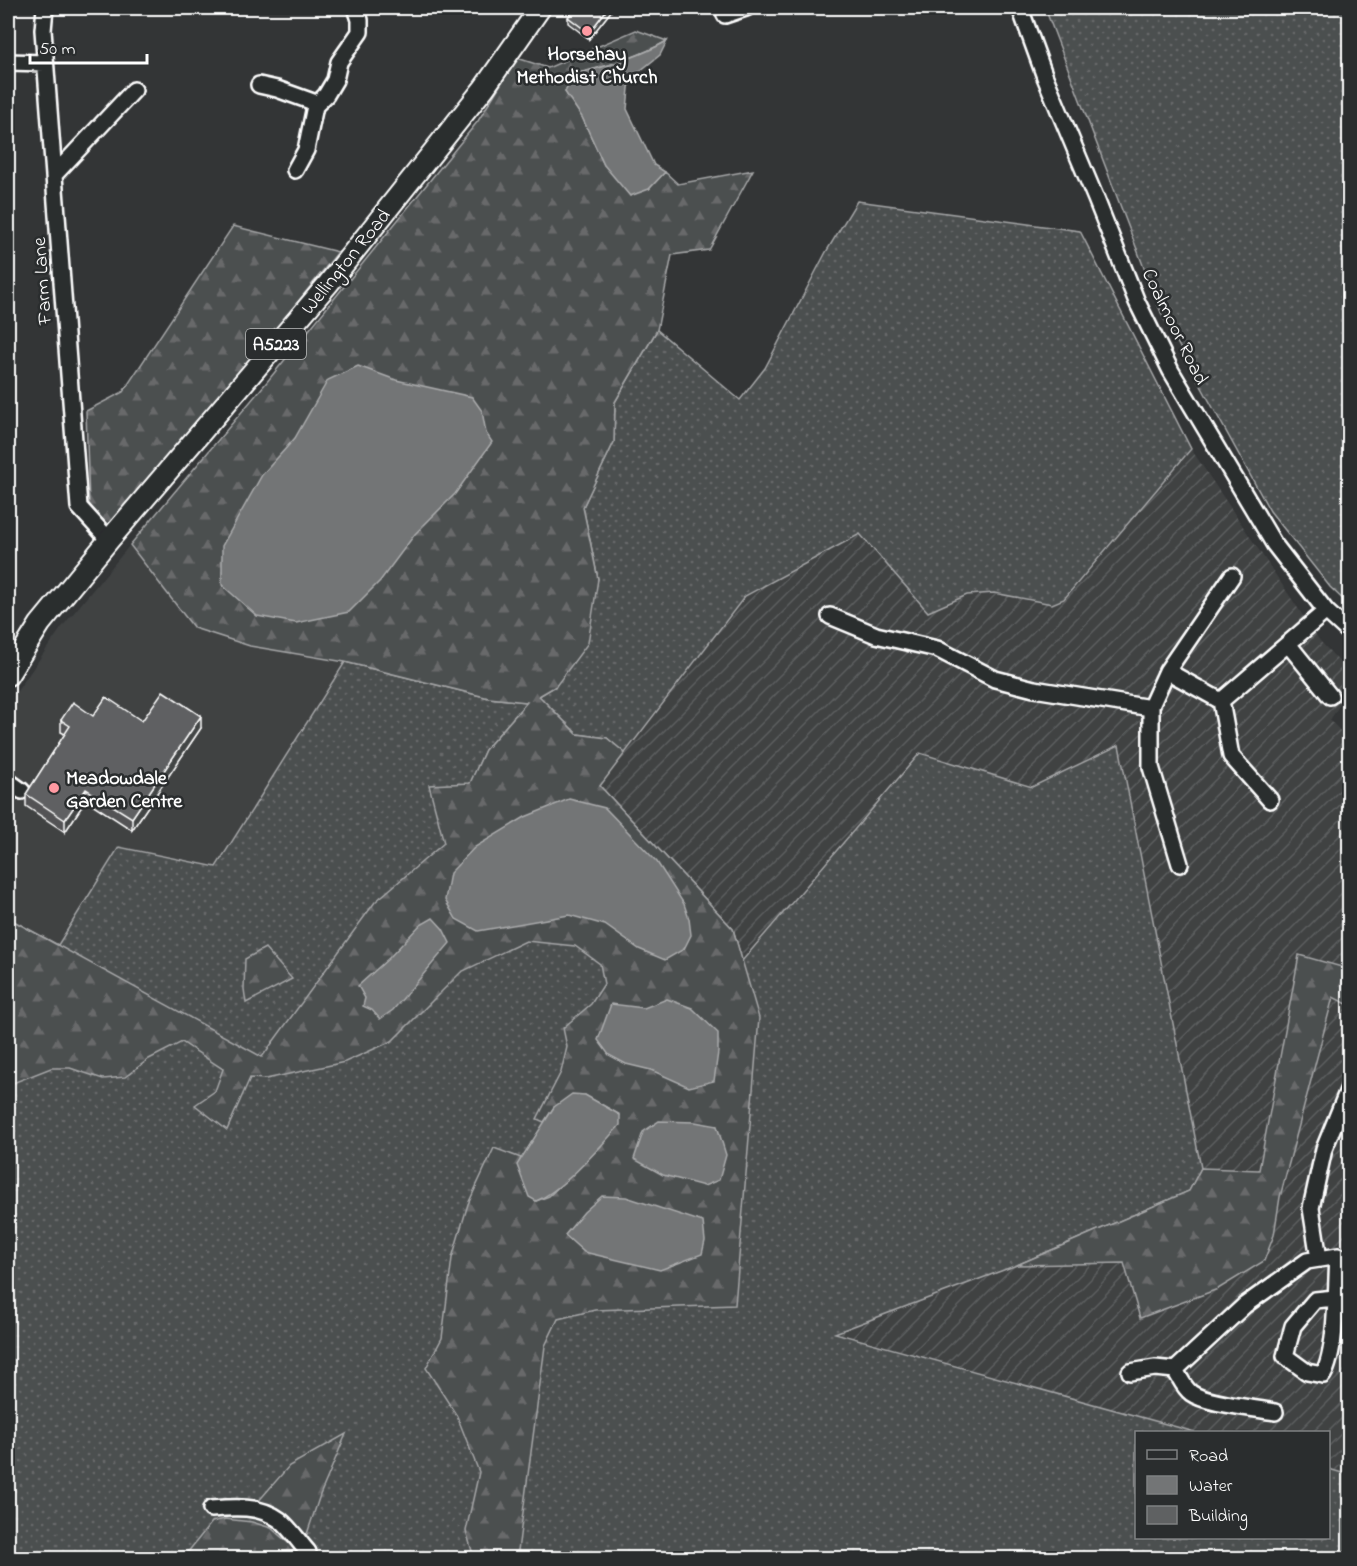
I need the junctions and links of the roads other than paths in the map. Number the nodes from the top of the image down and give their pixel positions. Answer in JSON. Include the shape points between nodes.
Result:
{"nodes":[{"id":1,"x":45,"y":8,"type":"edge"},
{"id":2,"x":356,"y":8,"type":"edge"},
{"id":3,"x":540,"y":8,"type":"edge"},
{"id":4,"x":746,"y":8,"type":"edge"},
{"id":5,"x":1020,"y":8,"type":"edge"},
{"id":6,"x":725,"y":15,"type":"dead end"},
{"id":7,"x":8,"y":62,"type":"edge"},
{"id":8,"x":45,"y":63,"type":"junction"},
{"id":9,"x":259,"y":85,"type":"dead end"},
{"id":10,"x":134,"y":90,"type":"dead end"},
{"id":11,"x":316,"y":103,"type":"junction"},
{"id":12,"x":295,"y":170,"type":"dead end"},
{"id":13,"x":54,"y":175,"type":"junction"},
{"id":14,"x":109,"y":540,"type":"junction"},
{"id":15,"x":1232,"y":576,"type":"dead end"},
{"id":16,"x":1326,"y":611,"type":"junction"},
{"id":17,"x":830,"y":616,"type":"dead end"},
{"id":18,"x":1350,"y":633,"type":"edge"},
{"id":19,"x":1288,"y":644,"type":"junction"},
{"id":20,"x":1167,"y":671,"type":"junction"},
{"id":21,"x":8,"y":675,"type":"edge"},
{"id":22,"x":1330,"y":696,"type":"dead end"},
{"id":23,"x":1221,"y":701,"type":"junction"},
{"id":24,"x":1152,"y":708,"type":"junction"},
{"id":25,"x":8,"y":782,"type":"edge"},
{"id":26,"x":22,"y":791,"type":"dead end"},
{"id":27,"x":1270,"y":800,"type":"dead end"},
{"id":28,"x":1180,"y":864,"type":"dead end"},
{"id":29,"x":1350,"y":1084,"type":"edge"},
{"id":30,"x":1344,"y":1258,"type":"edge"},
{"id":31,"x":1319,"y":1259,"type":"junction"},
{"id":32,"x":1335,"y":1298,"type":"junction"},
{"id":33,"x":1175,"y":1370,"type":"junction"},
{"id":34,"x":1130,"y":1372,"type":"dead end"},
{"id":35,"x":1275,"y":1412,"type":"dead end"},
{"id":36,"x":211,"y":1509,"type":"dead end"},
{"id":37,"x":308,"y":1552,"type":"dead end"}],
"edges":[{"from":1,"to":8,"type":"street","name":"Farm Lane"},
{"from":2,"to":11,"type":"street","via":[[360,33],[339,62],[326,95]]},
{"from":3,"to":14,"type":"main road","name":"Wellington Road","number":"A5223","via":[[484,88],[328,284]]},
{"from":4,"to":6,"type":"street"},
{"from":5,"to":16,"type":"street","name":"Coalmoor Road","via":[[1137,302],[1171,371],[1274,544]]},
{"from":7,"to":8,"type":"street"},
{"from":8,"to":13,"type":"street","name":"Farm Lane"},
{"from":9,"to":11,"type":"street"},
{"from":10,"to":13,"type":"street"},
{"from":11,"to":12,"type":"street","via":[[306,150]]},
{"from":13,"to":14,"type":"street","name":"Farm Lane","via":[[80,507]]},
{"from":14,"to":21,"type":"main road","name":"Wellington Road","number":"A5223","via":[[40,624]]},
{"from":15,"to":20,"type":"street"},
{"from":16,"to":18,"type":"street","name":"Coalmoor Road"},
{"from":16,"to":19,"type":"street"},
{"from":17,"to":24,"type":"street","via":[[876,634],[937,649],[995,679]]},
{"from":19,"to":22,"type":"street"},
{"from":19,"to":23,"type":"street"},
{"from":20,"to":23,"type":"street"},
{"from":20,"to":24,"type":"street"},
{"from":23,"to":27,"type":"street","via":[[1231,756]]},
{"from":24,"to":28,"type":"street","via":[[1151,767]]},
{"from":25,"to":26,"type":"street"},
{"from":29,"to":31,"type":"street","via":[[1324,1149],[1311,1208]]},
{"from":30,"to":31,"type":"street"},
{"from":30,"to":32,"type":"street"},
{"from":31,"to":33,"type":"street","via":[[1307,1261],[1245,1305]]},
{"from":32,"to":32,"type":"street","via":[[1328,1367],[1323,1375],[1307,1372],[1285,1356],[1293,1326],[1316,1300]]},
{"from":33,"to":34,"type":"street"},
{"from":33,"to":35,"type":"street","via":[[1195,1396]]},
{"from":36,"to":37,"type":"street","via":[[239,1507],[259,1511],[279,1520]]}]}
